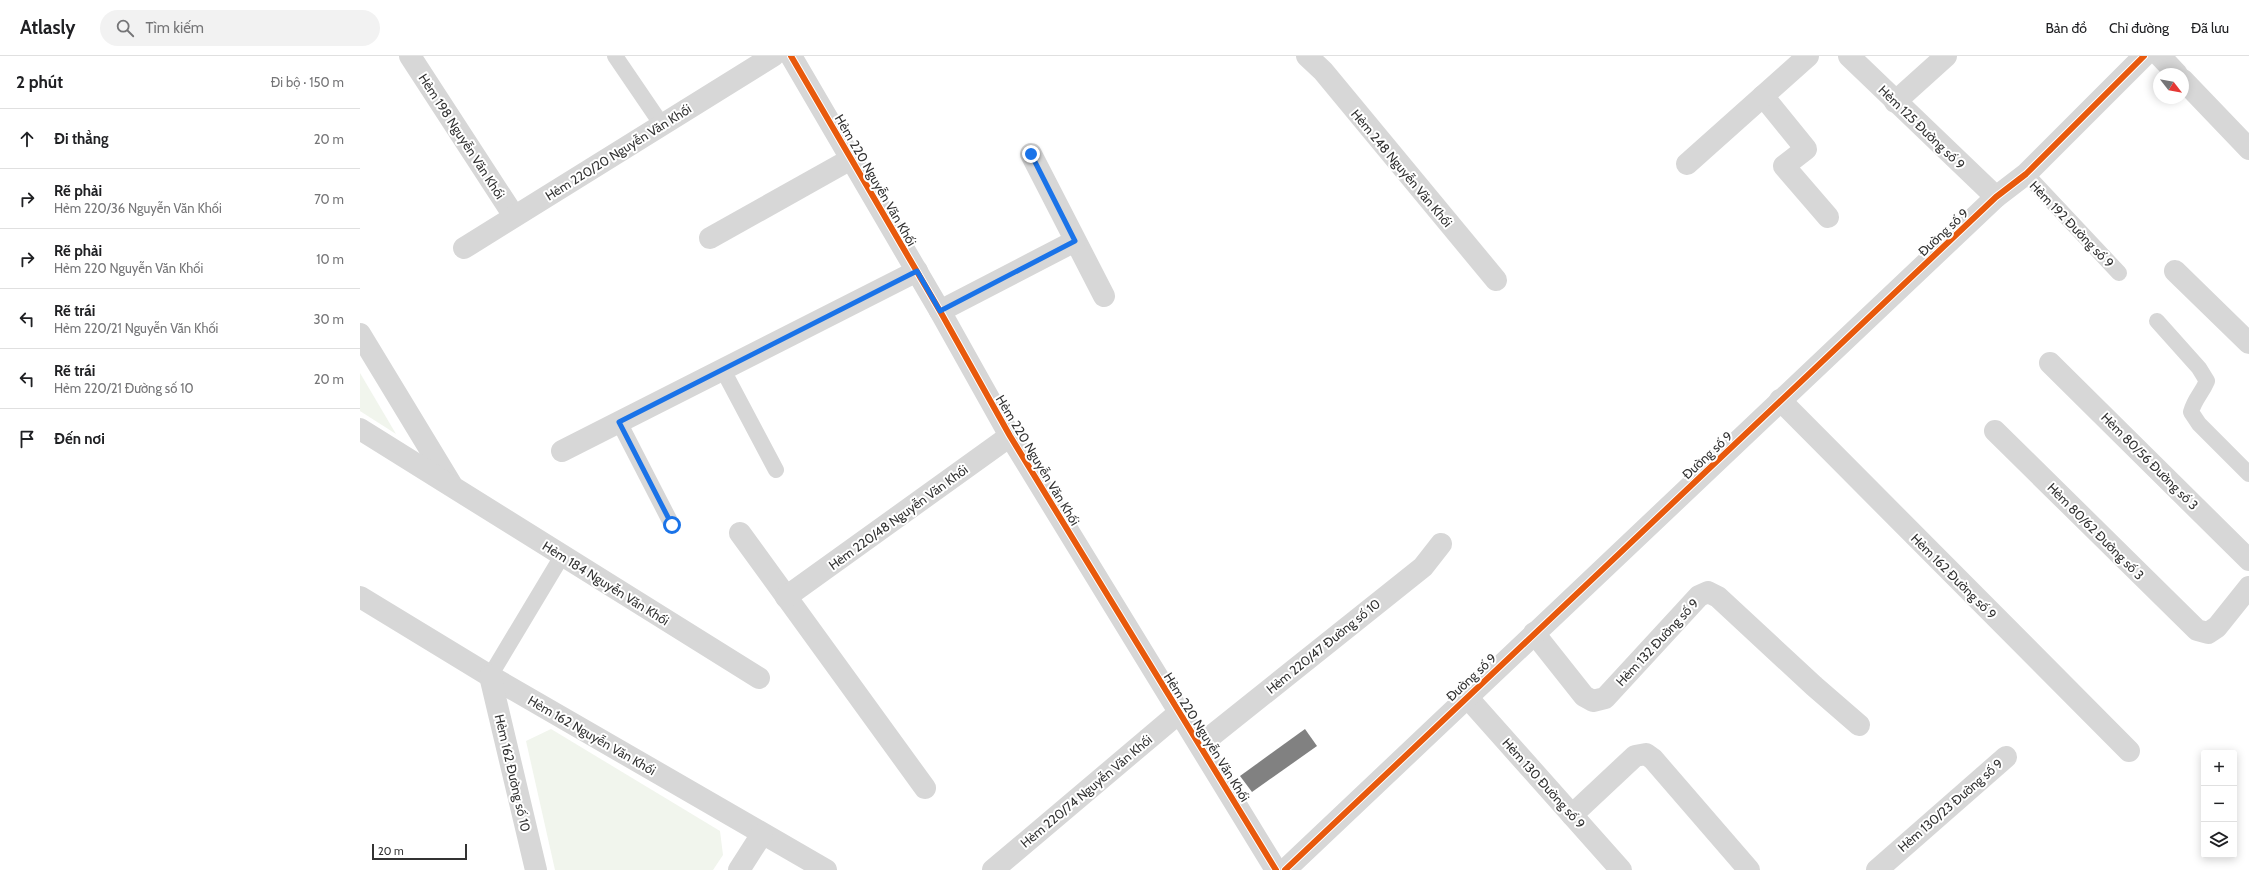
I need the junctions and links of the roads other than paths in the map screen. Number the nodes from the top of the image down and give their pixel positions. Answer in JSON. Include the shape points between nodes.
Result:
{"nodes":[{"id":1,"x":410,"y":56,"type":"edge"},
{"id":2,"x":615,"y":56,"type":"edge"},
{"id":3,"x":773,"y":56,"type":"edge"},
{"id":4,"x":791,"y":56,"type":"edge"},
{"id":5,"x":1308,"y":56,"type":"edge"},
{"id":6,"x":1808,"y":56,"type":"edge"},
{"id":7,"x":1849,"y":56,"type":"edge"},
{"id":8,"x":1946,"y":56,"type":"edge"},
{"id":9,"x":2144,"y":56,"type":"edge"},
{"id":10,"x":2160,"y":56,"type":"edge"},
{"id":11,"x":2171,"y":68,"type":"edge"},
{"id":12,"x":2189,"y":86,"type":"edge"},
{"id":13,"x":1763,"y":96,"type":"junction"},
{"id":14,"x":1895,"y":102,"type":"junction"},
{"id":15,"x":662,"y":125,"type":"junction"},
{"id":16,"x":2249,"y":149,"type":"edge"},
{"id":17,"x":1031,"y":154,"type":"dead end"},
{"id":18,"x":851,"y":159,"type":"junction"},
{"id":19,"x":1687,"y":164,"type":"dead end"},
{"id":20,"x":2026,"y":174,"type":"junction"},
{"id":21,"x":1996,"y":197,"type":"junction"},
{"id":22,"x":514,"y":216,"type":"junction"},
{"id":23,"x":1828,"y":217,"type":"dead end"},
{"id":24,"x":710,"y":238,"type":"dead end"},
{"id":25,"x":1075,"y":241,"type":"junction"},
{"id":26,"x":464,"y":248,"type":"dead end"},
{"id":27,"x":917,"y":271,"type":"junction"},
{"id":28,"x":2175,"y":271,"type":"dead end"},
{"id":29,"x":2119,"y":273,"type":"dead end"},
{"id":30,"x":1496,"y":280,"type":"dead end"},
{"id":31,"x":1104,"y":296,"type":"dead end"},
{"id":32,"x":940,"y":311,"type":"junction"},
{"id":33,"x":2157,"y":321,"type":"dead end"},
{"id":34,"x":360,"y":334,"type":"edge"},
{"id":35,"x":2249,"y":343,"type":"edge"},
{"id":36,"x":2050,"y":363,"type":"dead end"},
{"id":37,"x":722,"y":370,"type":"junction"},
{"id":38,"x":1780,"y":400,"type":"junction"},
{"id":39,"x":619,"y":422,"type":"junction"},
{"id":40,"x":360,"y":429,"type":"edge"},
{"id":41,"x":1995,"y":431,"type":"dead end"},
{"id":42,"x":1010,"y":436,"type":"junction"},
{"id":43,"x":562,"y":451,"type":"dead end"},
{"id":44,"x":776,"y":470,"type":"dead end"},
{"id":45,"x":2249,"y":474,"type":"edge"},
{"id":46,"x":454,"y":488,"type":"junction"},
{"id":47,"x":672,"y":525,"type":"dead end"},
{"id":48,"x":740,"y":534,"type":"dead end"},
{"id":49,"x":1441,"y":544,"type":"dead end"},
{"id":50,"x":562,"y":556,"type":"junction"},
{"id":51,"x":2249,"y":560,"type":"edge"},
{"id":52,"x":2249,"y":587,"type":"edge"},
{"id":53,"x":360,"y":597,"type":"edge"},
{"id":54,"x":786,"y":597,"type":"junction"},
{"id":55,"x":1534,"y":633,"type":"junction"},
{"id":56,"x":490,"y":676,"type":"junction"},
{"id":57,"x":759,"y":678,"type":"dead end"},
{"id":58,"x":1467,"y":697,"type":"junction"},
{"id":59,"x":1180,"y":712,"type":"junction"},
{"id":60,"x":1859,"y":725,"type":"dead end"},
{"id":61,"x":1200,"y":745,"type":"junction"},
{"id":62,"x":2128,"y":751,"type":"dead end"},
{"id":63,"x":2006,"y":757,"type":"dead end"},
{"id":64,"x":925,"y":788,"type":"dead end"},
{"id":65,"x":1572,"y":815,"type":"junction"},
{"id":66,"x":762,"y":834,"type":"junction"},
{"id":67,"x":536,"y":870,"type":"edge"},
{"id":68,"x":740,"y":870,"type":"edge"},
{"id":69,"x":826,"y":870,"type":"edge"},
{"id":70,"x":993,"y":870,"type":"edge"},
{"id":71,"x":1276,"y":870,"type":"edge"},
{"id":72,"x":1285,"y":870,"type":"edge"},
{"id":73,"x":1621,"y":870,"type":"edge"},
{"id":74,"x":1749,"y":870,"type":"edge"},
{"id":75,"x":1877,"y":870,"type":"edge"}],
"edges":[{"from":1,"to":22,"type":"street","name":"Hẻm 198 Nguyễn Văn Khối"},
{"from":2,"to":15,"type":"lane"},
{"from":3,"to":15,"type":"street","name":"Hẻm 220/20 Nguyễn Văn Khối"},
{"from":4,"to":18,"type":"street","name":"Hẻm 220 Nguyễn Văn Khối"},
{"from":5,"to":30,"type":"street","name":"Hẻm 248 Nguyễn Văn Khối"},
{"from":6,"to":13,"type":"street"},
{"from":7,"to":14,"type":"street","name":"Hẻm 125 Đường số 9"},
{"from":8,"to":14,"type":"street"},
{"from":9,"to":20,"type":"street","name":"Đường số 9"},
{"from":10,"to":11,"type":"street"},
{"from":12,"to":16,"type":"street"},
{"from":13,"to":19,"type":"street"},
{"from":13,"to":23,"type":"street","via":[[1806,149],[1784,166]]},
{"from":14,"to":21,"type":"street","name":"Hẻm 125 Đường số 9"},
{"from":15,"to":22,"type":"street","name":"Hẻm 220/20 Nguyễn Văn Khối"},
{"from":17,"to":25,"type":"street"},
{"from":18,"to":24,"type":"street"},
{"from":18,"to":27,"type":"street","name":"Hẻm 220 Nguyễn Văn Khối"},
{"from":20,"to":21,"type":"street","name":"Đường số 9"},
{"from":20,"to":29,"type":"lane","name":"Hẻm 192 Đường số 9"},
{"from":21,"to":38,"type":"street","name":"Đường số 9"},
{"from":22,"to":26,"type":"street","name":"Hẻm 220/20 Nguyễn Văn Khối"},
{"from":25,"to":31,"type":"street"},
{"from":25,"to":32,"type":"street"},
{"from":27,"to":32,"type":"street","name":"Hẻm 220 Nguyễn Văn Khối"},
{"from":27,"to":37,"type":"street"},
{"from":28,"to":35,"type":"street"},
{"from":32,"to":42,"type":"street","name":"Hẻm 220 Nguyễn Văn Khối"},
{"from":33,"to":45,"type":"lane","via":[[2199,368],[2207,382],[2202,392],[2194,399],[2192,412],[2199,424]]},
{"from":34,"to":46,"type":"street","name":"Hẻm 184 Nguyễn Văn Khối"},
{"from":36,"to":51,"type":"street","name":"Hẻm 80/56 Đường số 3"},
{"from":37,"to":39,"type":"street"},
{"from":37,"to":44,"type":"lane"},
{"from":38,"to":55,"type":"street","name":"Đường số 9"},
{"from":38,"to":62,"type":"street","name":"Hẻm 162 Đường số 9"},
{"from":39,"to":43,"type":"street"},
{"from":39,"to":47,"type":"lane"},
{"from":40,"to":46,"type":"street","name":"Hẻm 184 Nguyễn Văn Khối"},
{"from":41,"to":52,"type":"street","name":"Hẻm 80/62 Đường số 3","via":[[2197,630],[2208,633],[2217,627]]},
{"from":42,"to":54,"type":"street","name":"Hẻm 220/48 Nguyễn Văn Khối"},
{"from":42,"to":59,"type":"street","name":"Hẻm 220 Nguyễn Văn Khối","via":[[1142,655]]},
{"from":46,"to":50,"type":"street","name":"Hẻm 184 Nguyễn Văn Khối"},
{"from":48,"to":54,"type":"street"},
{"from":49,"to":61,"type":"street","name":"Hẻm 220/47 Đường số 10","via":[[1423,567]]},
{"from":50,"to":56,"type":"lane"},
{"from":50,"to":57,"type":"street","name":"Hẻm 184 Nguyễn Văn Khối"},
{"from":53,"to":56,"type":"street","name":"Hẻm 162 Nguyễn Văn Khối"},
{"from":54,"to":64,"type":"street"},
{"from":55,"to":58,"type":"street","name":"Đường số 9"},
{"from":55,"to":60,"type":"street","name":"Hẻm 132 Đường số 9","via":[[1584,696],[1593,701],[1605,698],[1699,596],[1708,592],[1718,597]]},
{"from":56,"to":66,"type":"street","name":"Hẻm 162 Nguyễn Văn Khối"},
{"from":56,"to":67,"type":"street","name":"Hẻm 162 Đường số 10"},
{"from":58,"to":65,"type":"street","name":"Hẻm 130 Đường số 9"},
{"from":58,"to":72,"type":"street","name":"Đường số 9"},
{"from":59,"to":61,"type":"street","name":"Hẻm 220 Nguyễn Văn Khối"},
{"from":59,"to":70,"type":"street","name":"Hẻm 220/74 Nguyễn Văn Khối"},
{"from":61,"to":71,"type":"street","name":"Hẻm 220 Nguyễn Văn Khối"},
{"from":63,"to":75,"type":"street","name":"Hẻm 130/23 Đường số 9"},
{"from":65,"to":73,"type":"street","name":"Hẻm 130 Đường số 9"},
{"from":65,"to":74,"type":"street","via":[[1635,756],[1646,754],[1654,759]]},
{"from":66,"to":68,"type":"street"},
{"from":66,"to":69,"type":"street","name":"Hẻm 162 Nguyễn Văn Khối"}]}
